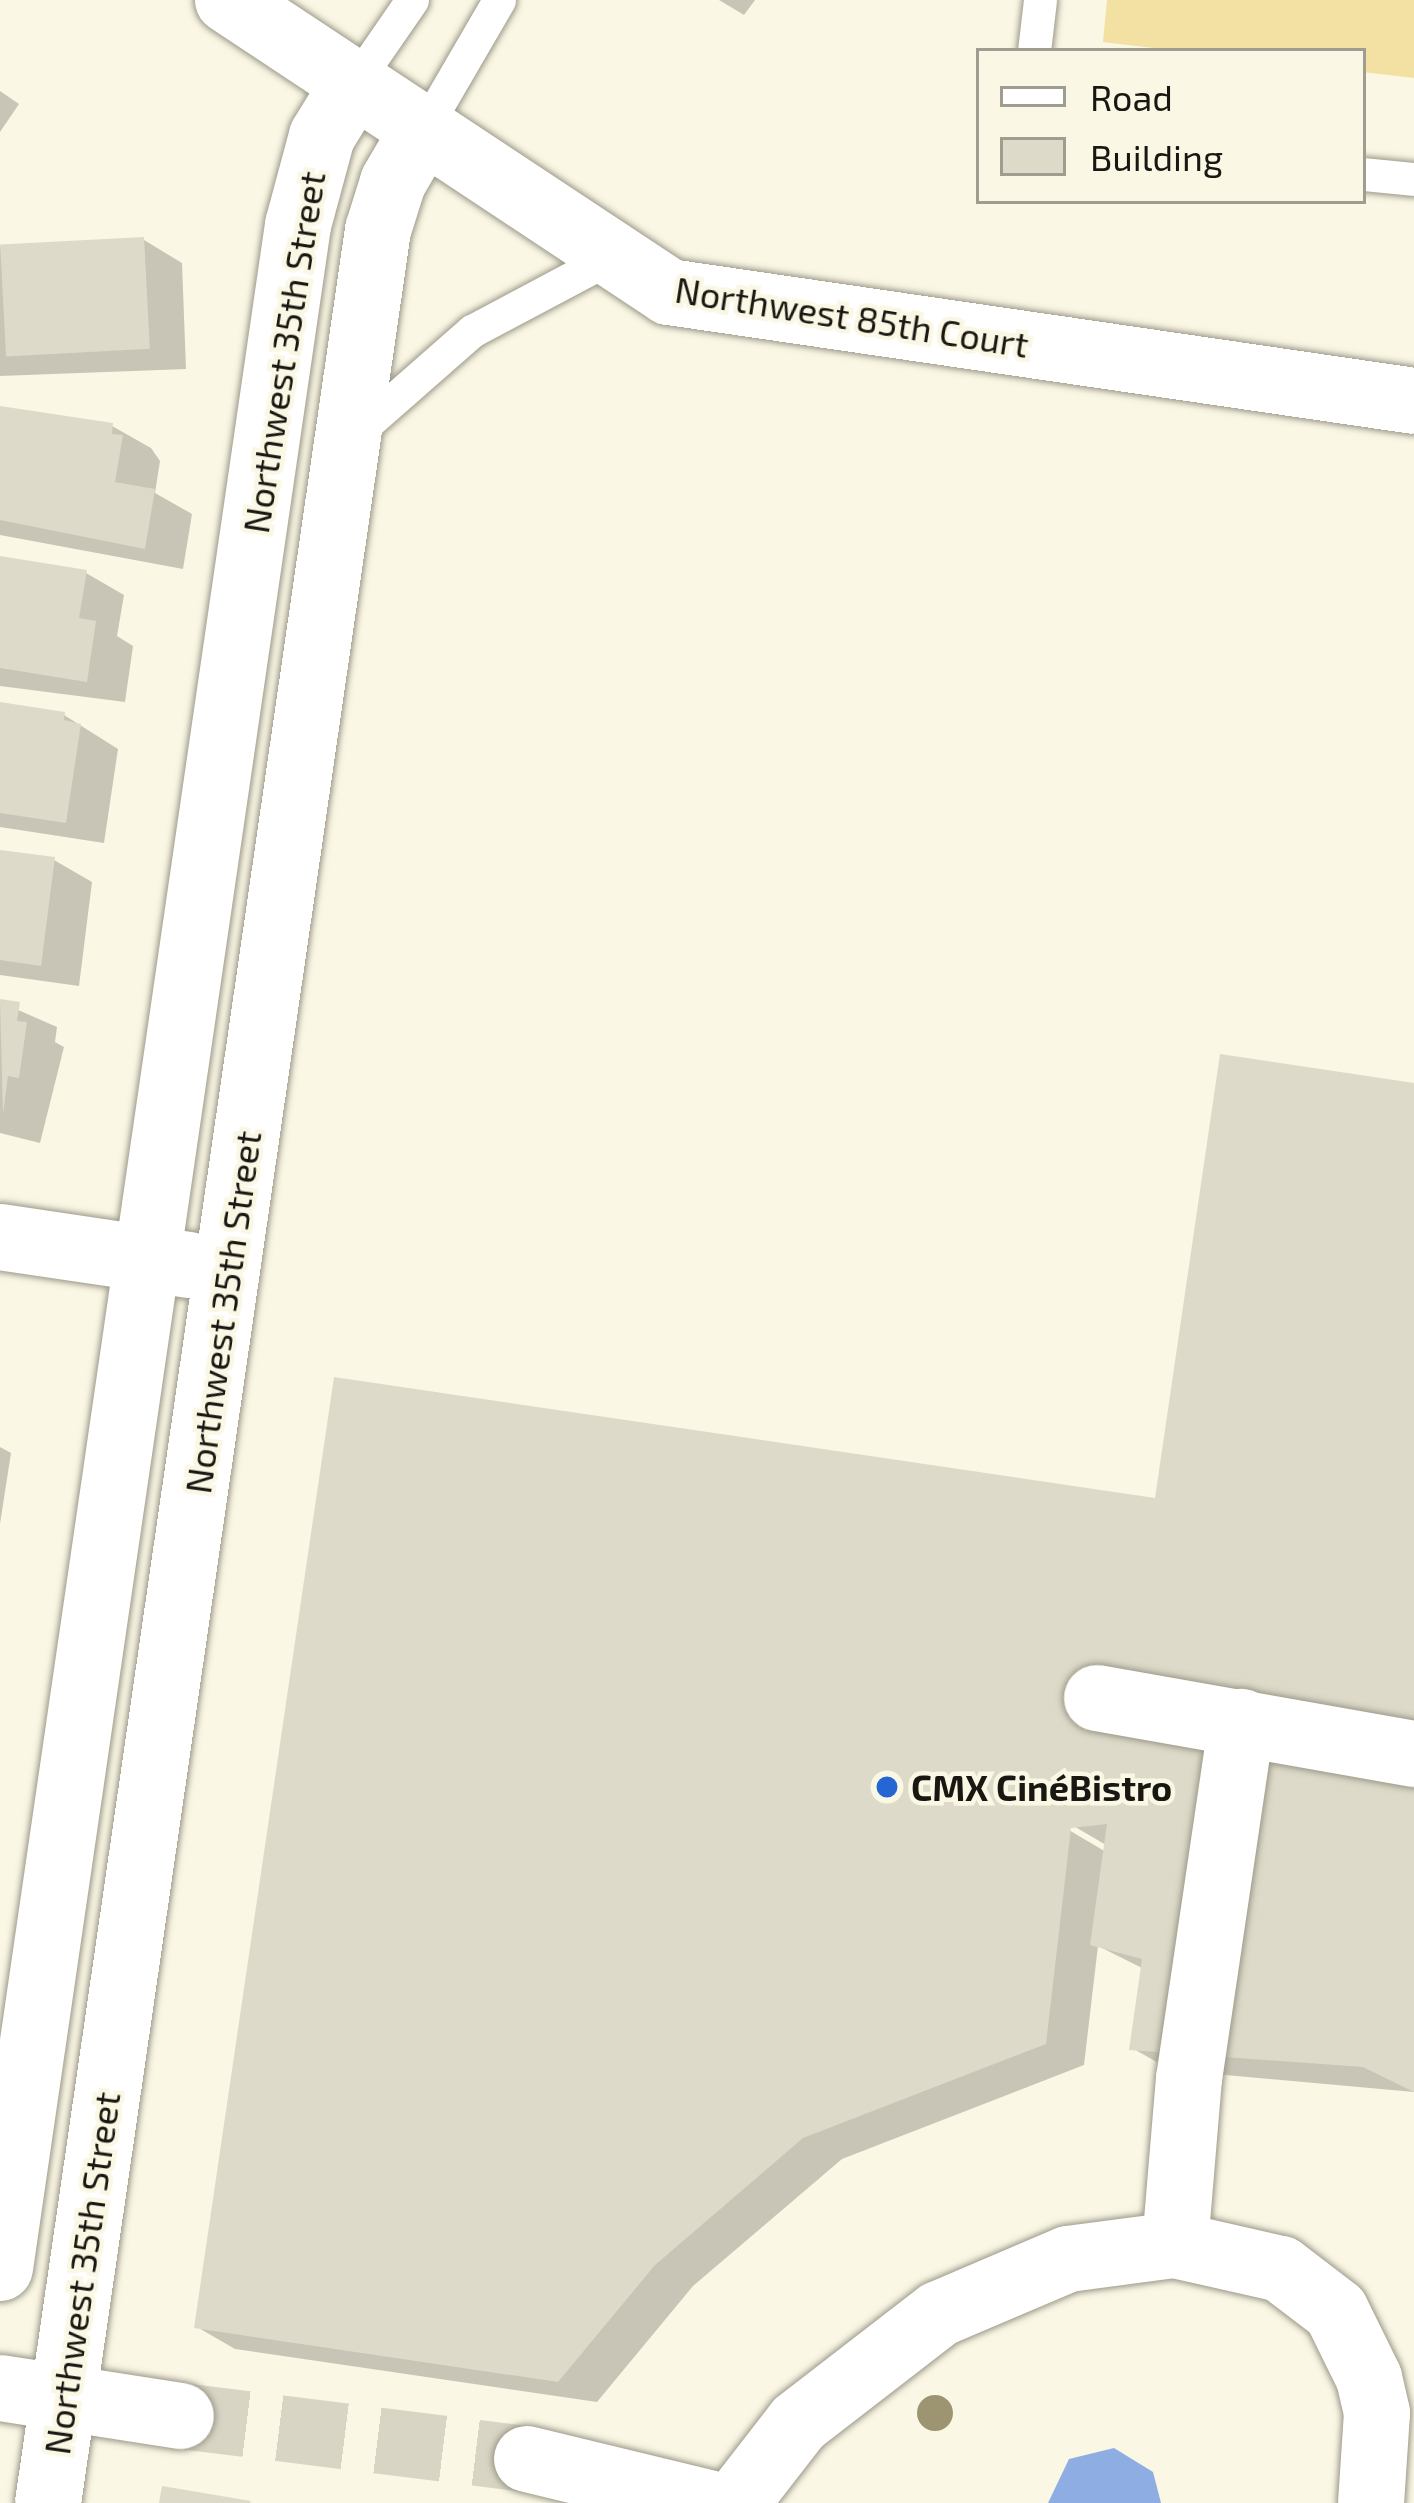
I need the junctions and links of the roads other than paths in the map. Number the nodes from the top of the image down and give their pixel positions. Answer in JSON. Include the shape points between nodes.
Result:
{"nodes":[{"id":1,"x":228,"y":0,"type":"edge"},
{"id":2,"x":412,"y":0,"type":"edge"},
{"id":3,"x":499,"y":0,"type":"edge"},
{"id":4,"x":1040,"y":0,"type":"edge"},
{"id":5,"x":1034,"y":48,"type":"edge"},
{"id":6,"x":354,"y":83,"type":"junction"},
{"id":7,"x":424,"y":129,"type":"junction"},
{"id":8,"x":1366,"y":174,"type":"edge"},
{"id":9,"x":1414,"y":179,"type":"edge"},
{"id":10,"x":614,"y":256,"type":"junction"},
{"id":11,"x":1414,"y":400,"type":"edge"},
{"id":12,"x":348,"y":440,"type":"junction"},
{"id":13,"x":0,"y":1237,"type":"edge"},
{"id":14,"x":149,"y":1259,"type":"junction"},
{"id":15,"x":229,"y":1270,"type":"junction"},
{"id":16,"x":1097,"y":1698,"type":"dead end"},
{"id":17,"x":1242,"y":1723,"type":"junction"},
{"id":18,"x":1414,"y":1754,"type":"edge"},
{"id":19,"x":1174,"y":2245,"type":"junction"},
{"id":20,"x":0,"y":2268,"type":"edge"},
{"id":21,"x":32,"y":2393,"type":"edge"},
{"id":22,"x":182,"y":2416,"type":"tunnel mouth"},
{"id":23,"x":527,"y":2459,"type":"tunnel mouth"},
{"id":24,"x":48,"y":2503,"type":"edge"},
{"id":25,"x":709,"y":2503,"type":"edge"},
{"id":26,"x":736,"y":2503,"type":"edge"},
{"id":27,"x":1371,"y":2503,"type":"edge"}],
"edges":[{"from":1,"to":6,"type":"street","name":"Northwest 85th Court"},
{"from":2,"to":6,"type":"lane"},
{"from":3,"to":7,"type":"lane"},
{"from":4,"to":5,"type":"lane"},
{"from":6,"to":7,"type":"street","name":"Northwest 85th Court"},
{"from":6,"to":14,"type":"street","name":"Northwest 35th Street","via":[[322,136],[298,225]]},
{"from":7,"to":10,"type":"street","name":"Northwest 85th Court"},
{"from":7,"to":12,"type":"street","name":"Northwest 35th Street","via":[[393,182],[378,230]]},
{"from":8,"to":9,"type":"lane"},
{"from":10,"to":11,"type":"street","name":"Northwest 85th Court","via":[[669,292],[712,300]]},
{"from":10,"to":12,"type":"lane","via":[[472,332]]},
{"from":12,"to":15,"type":"street","name":"Northwest 35th Street"},
{"from":13,"to":14,"type":"street"},
{"from":14,"to":15,"type":"street"},
{"from":14,"to":20,"type":"street","name":"Northwest 35th Street"},
{"from":15,"to":21,"type":"street","name":"Northwest 35th Street"},
{"from":16,"to":17,"type":"street"},
{"from":17,"to":18,"type":"street"},
{"from":17,"to":19,"type":"street","via":[[1189,2079]]},
{"from":19,"to":26,"type":"street","via":[[1068,2259],[939,2314],[798,2423]]},
{"from":19,"to":27,"type":"street","via":[[1281,2269],[1336,2311],[1370,2378],[1377,2413]]},
{"from":21,"to":22,"type":"street"},
{"from":21,"to":24,"type":"street","name":"Northwest 35th Street"},
{"from":23,"to":25,"type":"street"}]}
